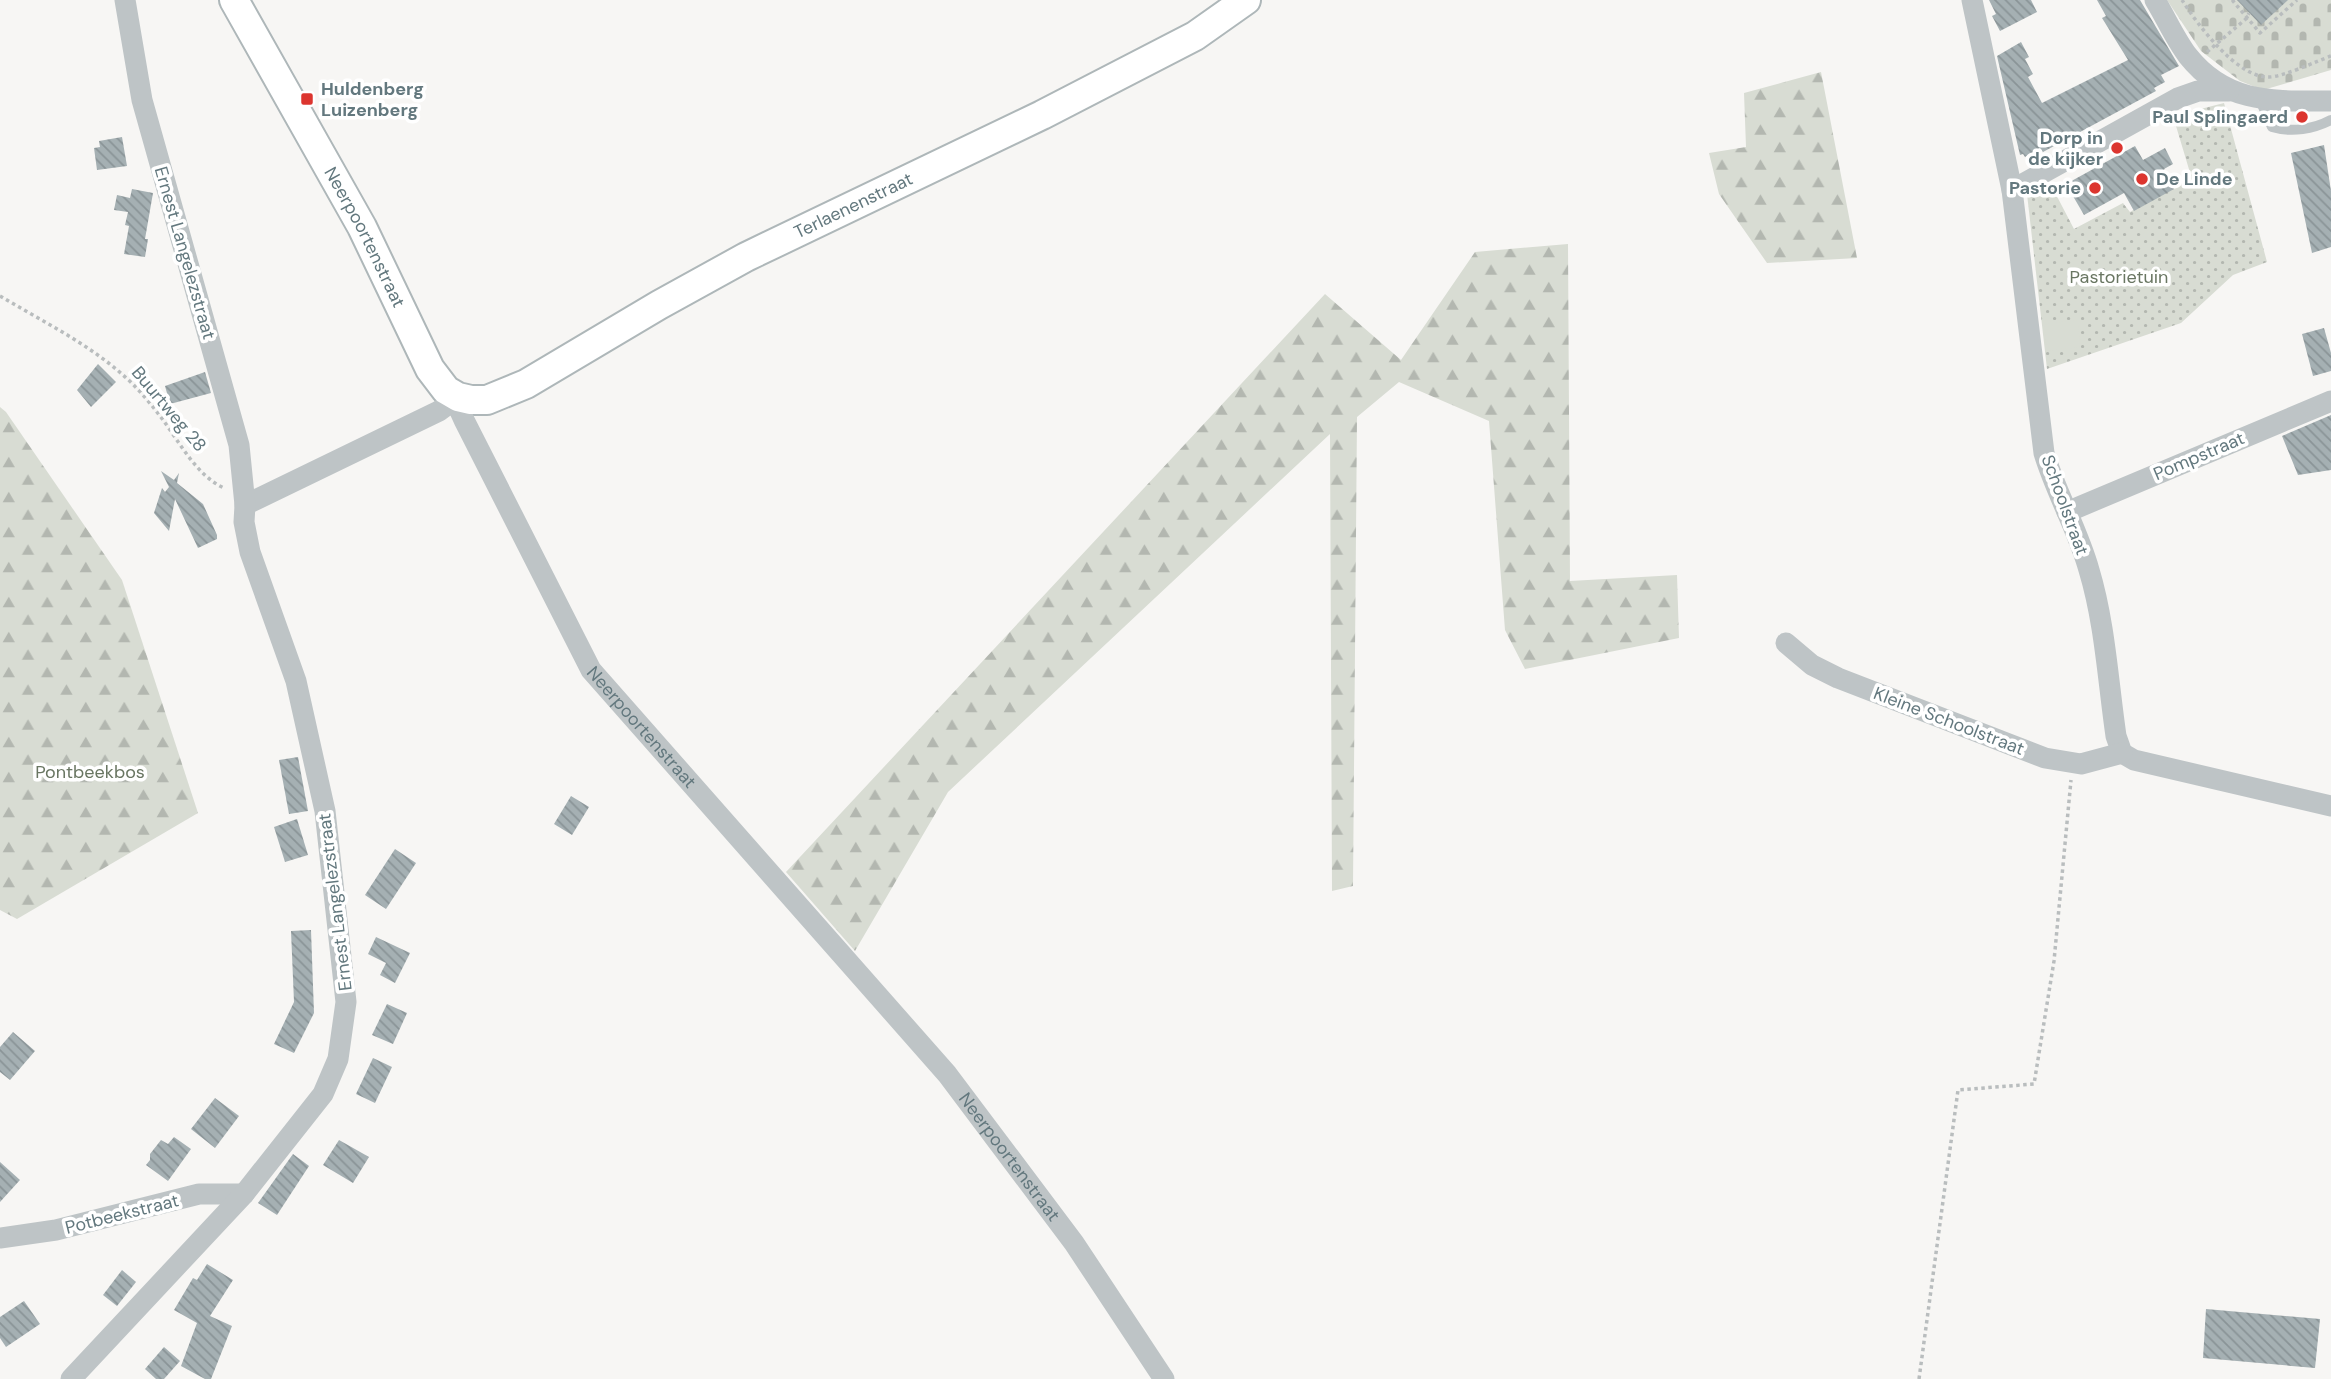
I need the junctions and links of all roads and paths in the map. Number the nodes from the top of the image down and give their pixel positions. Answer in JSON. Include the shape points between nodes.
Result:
{"nodes":[{"id":1,"x":125,"y":0,"type":"edge"},
{"id":2,"x":234,"y":0,"type":"edge"},
{"id":3,"x":1246,"y":0,"type":"edge"},
{"id":4,"x":1972,"y":0,"type":"edge"},
{"id":5,"x":2155,"y":0,"type":"edge"},
{"id":6,"x":2182,"y":0,"type":"edge"},
{"id":7,"x":2234,"y":0,"type":"edge"},
{"id":8,"x":2297,"y":0,"type":"edge"},
{"id":9,"x":2249,"y":13,"type":"dead end"},
{"id":10,"x":2247,"y":18,"type":"junction"},
{"id":11,"x":2214,"y":44,"type":"junction"},
{"id":12,"x":2331,"y":56,"type":"edge"},
{"id":13,"x":2192,"y":60,"type":"junction"},
{"id":14,"x":2229,"y":91,"type":"junction"},
{"id":15,"x":2178,"y":98,"type":"junction"},
{"id":16,"x":2259,"y":98,"type":"junction"},
{"id":17,"x":2331,"y":101,"type":"edge"},
{"id":18,"x":2331,"y":120,"type":"edge"},
{"id":19,"x":2012,"y":190,"type":"junction"},
{"id":20,"x":0,"y":296,"type":"edge"},
{"id":21,"x":458,"y":397,"type":"junction"},
{"id":22,"x":2331,"y":401,"type":"edge"},
{"id":23,"x":245,"y":499,"type":"junction"},
{"id":24,"x":2067,"y":512,"type":"junction"},
{"id":25,"x":1786,"y":643,"type":"dead end"},
{"id":26,"x":2122,"y":753,"type":"junction"},
{"id":27,"x":2072,"y":763,"type":"junction"},
{"id":28,"x":2331,"y":806,"type":"edge"},
{"id":29,"x":244,"y":1194,"type":"junction"},
{"id":30,"x":0,"y":1238,"type":"edge"},
{"id":31,"x":71,"y":1379,"type":"edge"},
{"id":32,"x":1164,"y":1379,"type":"edge"},
{"id":33,"x":1919,"y":1379,"type":"edge"}],
"edges":[{"from":1,"to":23,"type":"street","name":"Ernest Langelezstraat","via":[[142,100],[239,445]]},
{"from":2,"to":21,"type":"street","name":"Neerpoortenstraat","via":[[362,227],[430,369],[446,390]]},
{"from":3,"to":21,"type":"street","name":"Terlaenenstraat","via":[[1195,36],[1042,115],[746,257],[526,384],[487,400]]},
{"from":4,"to":19,"type":"street","name":"Schoolstraat"},
{"from":5,"to":13,"type":"street"},
{"from":6,"to":11,"type":"path"},
{"from":7,"to":10,"type":"path"},
{"from":8,"to":10,"type":"path","via":[[2260,33]]},
{"from":9,"to":10,"type":"path"},
{"from":10,"to":11,"type":"path"},
{"from":11,"to":12,"type":"path","via":[[2245,68],[2270,77]]},
{"from":11,"to":13,"type":"path"},
{"from":13,"to":14,"type":"street"},
{"from":13,"to":15,"type":"street"},
{"from":14,"to":15,"type":"street","via":[[2198,91]]},
{"from":14,"to":16,"type":"street"},
{"from":15,"to":19,"type":"street"},
{"from":16,"to":17,"type":"street"},
{"from":16,"to":18,"type":"lane","via":[[2272,127],[2284,131]]},
{"from":19,"to":24,"type":"street","name":"Schoolstraat","via":[[2044,453]]},
{"from":20,"to":23,"type":"path","name":"Buurtweg 28","via":[[101,356],[144,396],[213,483]]},
{"from":21,"to":23,"type":"street","via":[[439,411]]},
{"from":21,"to":32,"type":"street","name":"Neerpoortenstraat","via":[[464,420],[591,670],[947,1074],[1074,1243]]},
{"from":22,"to":24,"type":"street","name":"Pompstraat"},
{"from":23,"to":29,"type":"street","name":"Ernest Langelezstraat","via":[[250,552],[296,681],[325,811],[346,1002],[338,1059],[323,1094]]},
{"from":24,"to":26,"type":"street","name":"Schoolstraat","via":[[2090,571]]},
{"from":25,"to":27,"type":"street","name":"Kleine Schoolstraat","via":[[1812,666],[1838,678],[2045,758]]},
{"from":26,"to":27,"type":"street","name":"Kleine Schoolstraat"},
{"from":26,"to":28,"type":"street","via":[[2134,760]]},
{"from":27,"to":33,"type":"path","via":[[2054,961],[2034,1084],[1958,1090]]},
{"from":29,"to":30,"type":"street","name":"Potbeekstraat","via":[[199,1194],[56,1230]]},
{"from":29,"to":31,"type":"street","name":"Ernest Langelezstraat"}]}
